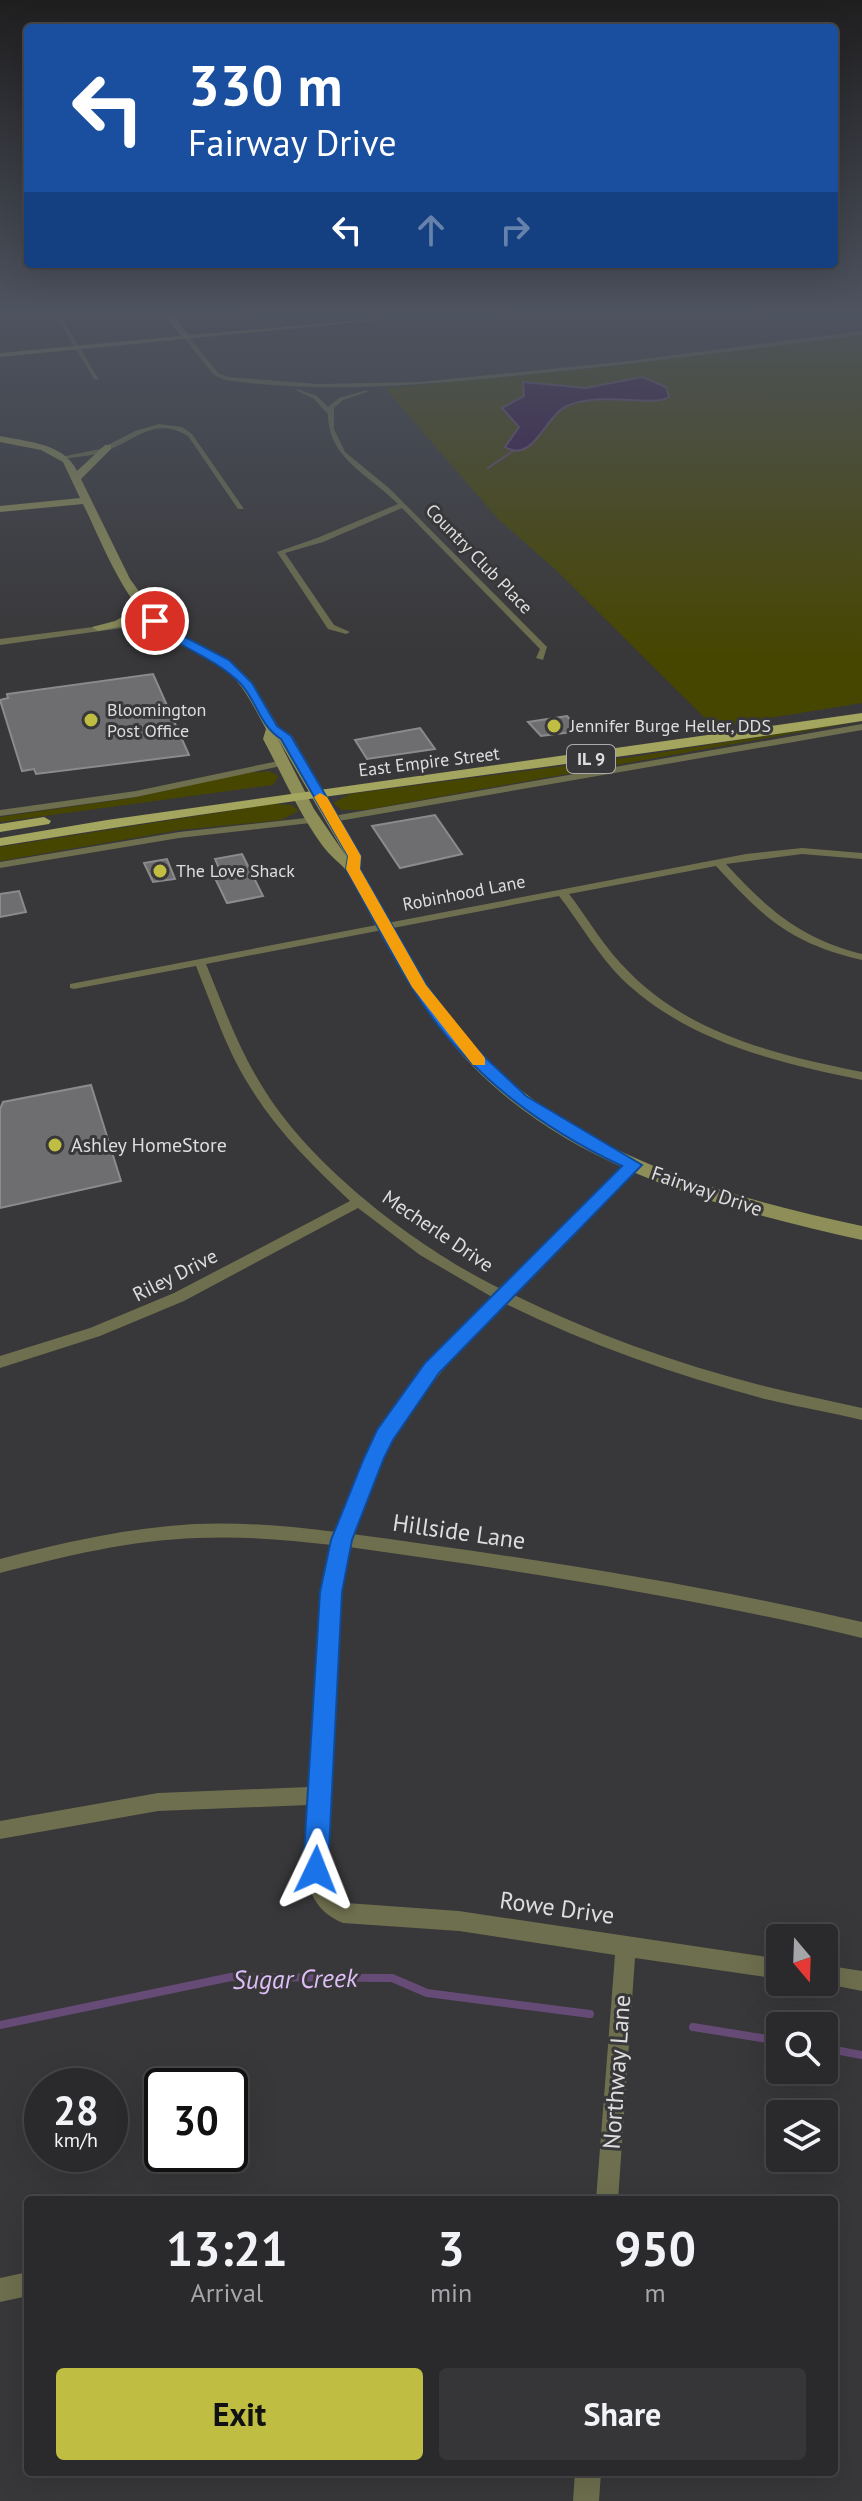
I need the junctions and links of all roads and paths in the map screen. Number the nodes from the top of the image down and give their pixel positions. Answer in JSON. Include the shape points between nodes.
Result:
{"nodes":[{"id":1,"x":332,"y":425,"type":"edge"},
{"id":2,"x":0,"y":439,"type":"edge"},
{"id":3,"x":108,"y":447,"type":"junction"},
{"id":4,"x":64,"y":457,"type":"junction"},
{"id":5,"x":77,"y":477,"type":"junction"},
{"id":6,"x":88,"y":500,"type":"junction"},
{"id":7,"x":403,"y":505,"type":"junction"},
{"id":8,"x":241,"y":507,"type":"dead end"},
{"id":9,"x":0,"y":509,"type":"edge"},
{"id":10,"x":125,"y":579,"type":"junction"},
{"id":11,"x":146,"y":622,"type":"junction"},
{"id":12,"x":98,"y":627,"type":"joint"},
{"id":13,"x":346,"y":632,"type":"dead end"},
{"id":14,"x":35,"y":638,"type":"junction"},
{"id":15,"x":0,"y":642,"type":"edge"},
{"id":16,"x":540,"y":658,"type":"dead end"},
{"id":17,"x":862,"y":709,"type":"edge"},
{"id":18,"x":862,"y":717,"type":"edge"},
{"id":19,"x":862,"y":727,"type":"edge"},
{"id":20,"x":273,"y":729,"type":"junction"},
{"id":21,"x":283,"y":763,"type":"junction"},
{"id":22,"x":317,"y":789,"type":"junction"},
{"id":23,"x":299,"y":792,"type":"junction"},
{"id":24,"x":0,"y":813,"type":"edge"},
{"id":25,"x":333,"y":819,"type":"junction"},
{"id":26,"x":315,"y":820,"type":"junction"},
{"id":27,"x":0,"y":828,"type":"edge"},
{"id":28,"x":0,"y":842,"type":"edge"},
{"id":29,"x":862,"y":856,"type":"edge"},
{"id":30,"x":719,"y":863,"type":"junction"},
{"id":31,"x":0,"y":865,"type":"edge"},
{"id":32,"x":353,"y":869,"type":"junction"},
{"id":33,"x":562,"y":893,"type":"junction"},
{"id":34,"x":385,"y":927,"type":"junction"},
{"id":35,"x":862,"y":957,"type":"edge"},
{"id":36,"x":200,"y":963,"type":"junction"},
{"id":37,"x":74,"y":986,"type":"dead end"},
{"id":38,"x":862,"y":1076,"type":"edge"},
{"id":39,"x":634,"y":1165,"type":"junction"},
{"id":40,"x":358,"y":1202,"type":"junction"},
{"id":41,"x":862,"y":1233,"type":"edge"},
{"id":42,"x":501,"y":1297,"type":"junction"},
{"id":43,"x":0,"y":1362,"type":"edge"},
{"id":44,"x":862,"y":1414,"type":"edge"},
{"id":45,"x":341,"y":1540,"type":"junction"},
{"id":46,"x":0,"y":1566,"type":"edge"},
{"id":47,"x":862,"y":1630,"type":"edge"},
{"id":48,"x":318,"y":1796,"type":"junction"},
{"id":49,"x":0,"y":1830,"type":"edge"},
{"id":50,"x":626,"y":1945,"type":"junction"},
{"id":51,"x":766,"y":1967,"type":"edge"},
{"id":52,"x":838,"y":1977,"type":"edge"},
{"id":53,"x":862,"y":1981,"type":"edge"},
{"id":54,"x":607,"y":2196,"type":"edge"},
{"id":55,"x":24,"y":2285,"type":"edge"},
{"id":56,"x":0,"y":2290,"type":"edge"},
{"id":57,"x":588,"y":2476,"type":"edge"},
{"id":58,"x":586,"y":2501,"type":"edge"}],
"edges":[{"from":1,"to":7,"type":"street","name":"Country Club Place","via":[[336,447]]},
{"from":2,"to":4,"type":"main road"},
{"from":3,"to":4,"type":"street"},
{"from":3,"to":5,"type":"main road"},
{"from":3,"to":8,"type":"street","via":[[140,430],[185,431]]},
{"from":4,"to":5,"type":"main road","name":"Fairway Drive"},
{"from":5,"to":6,"type":"main road","name":"Fairway Drive"},
{"from":6,"to":9,"type":"main road"},
{"from":6,"to":10,"type":"main road","name":"Fairway Drive"},
{"from":7,"to":13,"type":"street","via":[[281,552],[331,627]]},
{"from":7,"to":16,"type":"street","name":"Country Club Place","via":[[544,649]]},
{"from":10,"to":11,"type":"main road","name":"Fairway Drive"},
{"from":10,"to":11,"type":"main road","name":"Fairway Drive"},
{"from":11,"to":12,"type":"main road"},
{"from":11,"to":14,"type":"street"},
{"from":11,"to":20,"type":"main road","name":"Fairway Drive","via":[[173,648],[208,654],[241,676]]},
{"from":12,"to":14,"type":"street"},
{"from":14,"to":15,"type":"street"},
{"from":17,"to":22,"type":"main road","name":"East Empire Street","number":"IL 9"},
{"from":18,"to":22,"type":"main road","name":"East Empire Street","number":"IL 9","via":[[607,757]]},
{"from":19,"to":25,"type":"street"},
{"from":20,"to":21,"type":"main road","name":"Fairway Drive","via":[[270,739]]},
{"from":20,"to":22,"type":"main road","name":"Fairway Drive","via":[[285,736]]},
{"from":21,"to":23,"type":"main road","name":"Fairway Drive"},
{"from":21,"to":24,"type":"street","via":[[136,794]]},
{"from":22,"to":23,"type":"main road","name":"East Empire Street","number":"IL 9"},
{"from":22,"to":25,"type":"main road","name":"Fairway Drive"},
{"from":23,"to":26,"type":"main road","name":"Fairway Drive"},
{"from":23,"to":27,"type":"main road","name":"East Empire Street","number":"IL 9"},
{"from":23,"to":28,"type":"main road","name":"East Empire Street","number":"IL 9"},
{"from":25,"to":32,"type":"main road","name":"Fairway Drive","via":[[354,856]]},
{"from":26,"to":31,"type":"street","via":[[179,835]]},
{"from":26,"to":32,"type":"main road","name":"Fairway Drive","via":[[338,858]]},
{"from":29,"to":30,"type":"street","name":"Robinhood Lane","via":[[785,852]]},
{"from":30,"to":33,"type":"street","name":"Robinhood Lane"},
{"from":30,"to":35,"type":"street","via":[[797,937]]},
{"from":32,"to":34,"type":"main road","name":"Fairway Drive"},
{"from":33,"to":34,"type":"street","name":"Robinhood Lane"},
{"from":33,"to":38,"type":"street","via":[[623,973],[666,1010],[726,1042],[784,1061]]},
{"from":34,"to":36,"type":"street","name":"Robinhood Lane"},
{"from":34,"to":39,"type":"main road","name":"Fairway Drive","via":[[437,1011],[486,1069],[544,1116]]},
{"from":36,"to":37,"type":"street","name":"Robinhood Lane"},
{"from":36,"to":40,"type":"street","name":"Mecherle Drive","via":[[267,1104],[305,1151]]},
{"from":39,"to":41,"type":"main road","name":"Fairway Drive","via":[[754,1209]]},
{"from":39,"to":42,"type":"street"},
{"from":40,"to":42,"type":"street","name":"Mecherle Drive","via":[[426,1252]]},
{"from":40,"to":43,"type":"street","name":"Riley Drive","via":[[165,1304]]},
{"from":42,"to":44,"type":"street","name":"Mecherle Drive","via":[[641,1355],[755,1390]]},
{"from":42,"to":45,"type":"street","via":[[411,1394],[384,1436]]},
{"from":45,"to":46,"type":"street","name":"Hillside Lane","via":[[200,1531],[154,1534],[62,1549]]},
{"from":45,"to":47,"type":"street","name":"Hillside Lane","via":[[650,1583]]},
{"from":45,"to":48,"type":"street","via":[[327,1632]]},
{"from":48,"to":49,"type":"street","via":[[158,1802]]},
{"from":48,"to":50,"type":"street","name":"Rowe Drive","via":[[318,1886],[327,1904],[343,1913],[459,1921]]},
{"from":50,"to":51,"type":"street","name":"Rowe Drive"},
{"from":50,"to":54,"type":"street","name":"Northway Lane"},
{"from":52,"to":53,"type":"street"},
{"from":55,"to":56,"type":"street"},
{"from":57,"to":58,"type":"street"}]}
